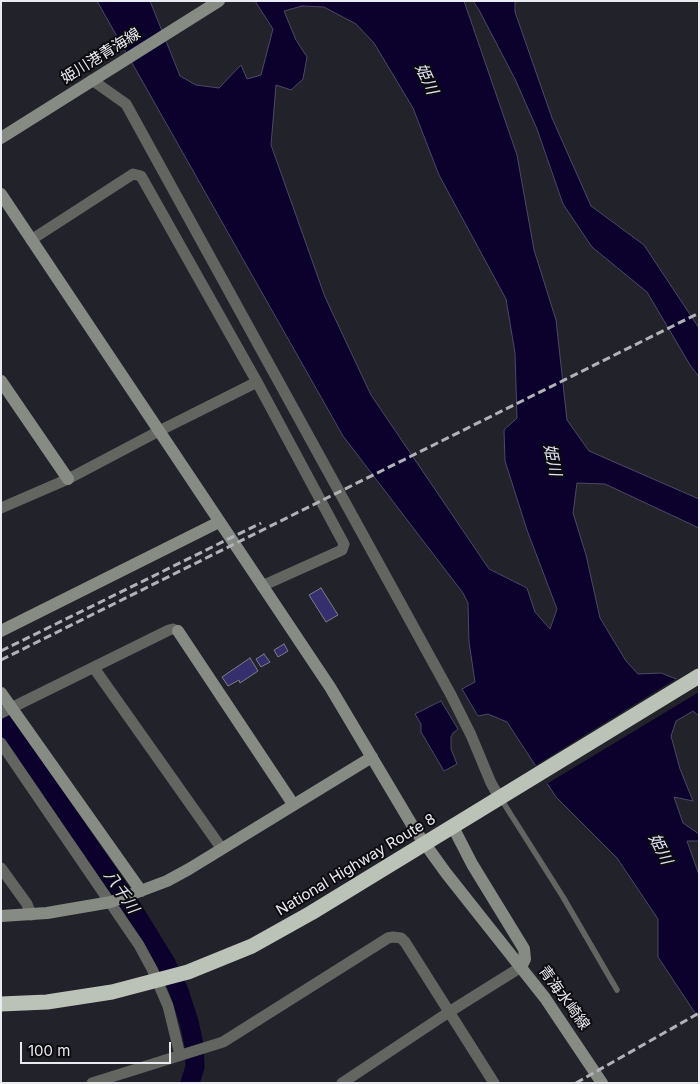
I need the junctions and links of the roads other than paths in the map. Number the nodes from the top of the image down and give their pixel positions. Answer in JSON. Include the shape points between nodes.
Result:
{"nodes":[{"id":1,"x":219,"y":1,"type":"edge"},
{"id":2,"x":92,"y":80,"type":"junction"},
{"id":3,"x":1,"y":138,"type":"edge"},
{"id":4,"x":1,"y":194,"type":"edge"},
{"id":5,"x":31,"y":240,"type":"junction"},
{"id":6,"x":1,"y":381,"type":"edge"},
{"id":7,"x":257,"y":382,"type":"junction"},
{"id":8,"x":159,"y":431,"type":"junction"},
{"id":9,"x":68,"y":479,"type":"junction"},
{"id":10,"x":1,"y":508,"type":"edge"},
{"id":11,"x":220,"y":522,"type":"junction"},
{"id":12,"x":262,"y":586,"type":"junction"},
{"id":13,"x":1,"y":631,"type":"edge"},
{"id":14,"x":178,"y":631,"type":"joint"},
{"id":15,"x":94,"y":668,"type":"junction"},
{"id":16,"x":699,"y":676,"type":"edge"},
{"id":17,"x":1,"y":693,"type":"edge"},
{"id":18,"x":6,"y":710,"type":"edge"},
{"id":19,"x":1,"y":742,"type":"edge"},
{"id":20,"x":372,"y":757,"type":"junction"},
{"id":21,"x":499,"y":798,"type":"junction"},
{"id":22,"x":293,"y":804,"type":"junction"},
{"id":23,"x":459,"y":823,"type":"junction"},
{"id":24,"x":222,"y":849,"type":"junction"},
{"id":25,"x":1,"y":868,"type":"edge"},
{"id":26,"x":141,"y":891,"type":"junction"},
{"id":27,"x":111,"y":902,"type":"junction"},
{"id":28,"x":31,"y":915,"type":"junction"},
{"id":29,"x":1,"y":916,"type":"edge"},
{"id":30,"x":521,"y":967,"type":"junction"},
{"id":31,"x":617,"y":990,"type":"dead end"},
{"id":32,"x":1,"y":1004,"type":"edge"},
{"id":33,"x":449,"y":1012,"type":"junction"},
{"id":34,"x":180,"y":1055,"type":"junction"},
{"id":35,"x":92,"y":1083,"type":"edge"},
{"id":36,"x":342,"y":1083,"type":"edge"},
{"id":37,"x":494,"y":1083,"type":"edge"},
{"id":38,"x":602,"y":1083,"type":"edge"}],
"edges":[{"from":1,"to":2,"type":"street","name":"姫川港青海線"},
{"from":2,"to":3,"type":"street","name":"姫川港青海線"},
{"from":2,"to":21,"type":"street","via":[[126,104],[451,695]]},
{"from":4,"to":5,"type":"street"},
{"from":5,"to":7,"type":"street","via":[[133,174],[141,176]]},
{"from":5,"to":8,"type":"street"},
{"from":6,"to":9,"type":"street"},
{"from":7,"to":8,"type":"street"},
{"from":7,"to":12,"type":"street","via":[[344,544],[342,550]]},
{"from":8,"to":9,"type":"street"},
{"from":8,"to":11,"type":"street"},
{"from":9,"to":10,"type":"street"},
{"from":11,"to":12,"type":"street"},
{"from":11,"to":13,"type":"street"},
{"from":12,"to":20,"type":"street","via":[[330,687]]},
{"from":14,"to":15,"type":"street","via":[[169,630]]},
{"from":14,"to":22,"type":"street"},
{"from":15,"to":18,"type":"street"},
{"from":15,"to":24,"type":"street"},
{"from":16,"to":21,"type":"highway","name":"National Highway Route 8"},
{"from":17,"to":18,"type":"street"},
{"from":18,"to":26,"type":"street"},
{"from":19,"to":27,"type":"street"},
{"from":20,"to":22,"type":"street"},
{"from":20,"to":30,"type":"street","via":[[446,873]]},
{"from":21,"to":23,"type":"highway","name":"National Highway Route 8"},
{"from":21,"to":31,"type":"lane","via":[[563,896]]},
{"from":22,"to":24,"type":"street"},
{"from":23,"to":30,"type":"street","name":"青海水崎線","via":[[472,864],[524,949],[525,959]]},
{"from":23,"to":32,"type":"highway","name":"National Highway Route 8","via":[[270,937],[225,958],[188,972],[112,992]]},
{"from":24,"to":26,"type":"street","via":[[167,881]]},
{"from":25,"to":28,"type":"street","via":[[27,904]]},
{"from":26,"to":27,"type":"street"},
{"from":27,"to":28,"type":"street"},
{"from":27,"to":34,"type":"street","via":[[152,968],[168,1006]]},
{"from":28,"to":29,"type":"street"},
{"from":30,"to":33,"type":"street"},
{"from":30,"to":38,"type":"street","name":"青海水崎線"},
{"from":33,"to":34,"type":"street","via":[[405,942],[393,937],[228,1039]]},
{"from":33,"to":36,"type":"street"},
{"from":33,"to":37,"type":"street"},
{"from":34,"to":35,"type":"street"}]}
